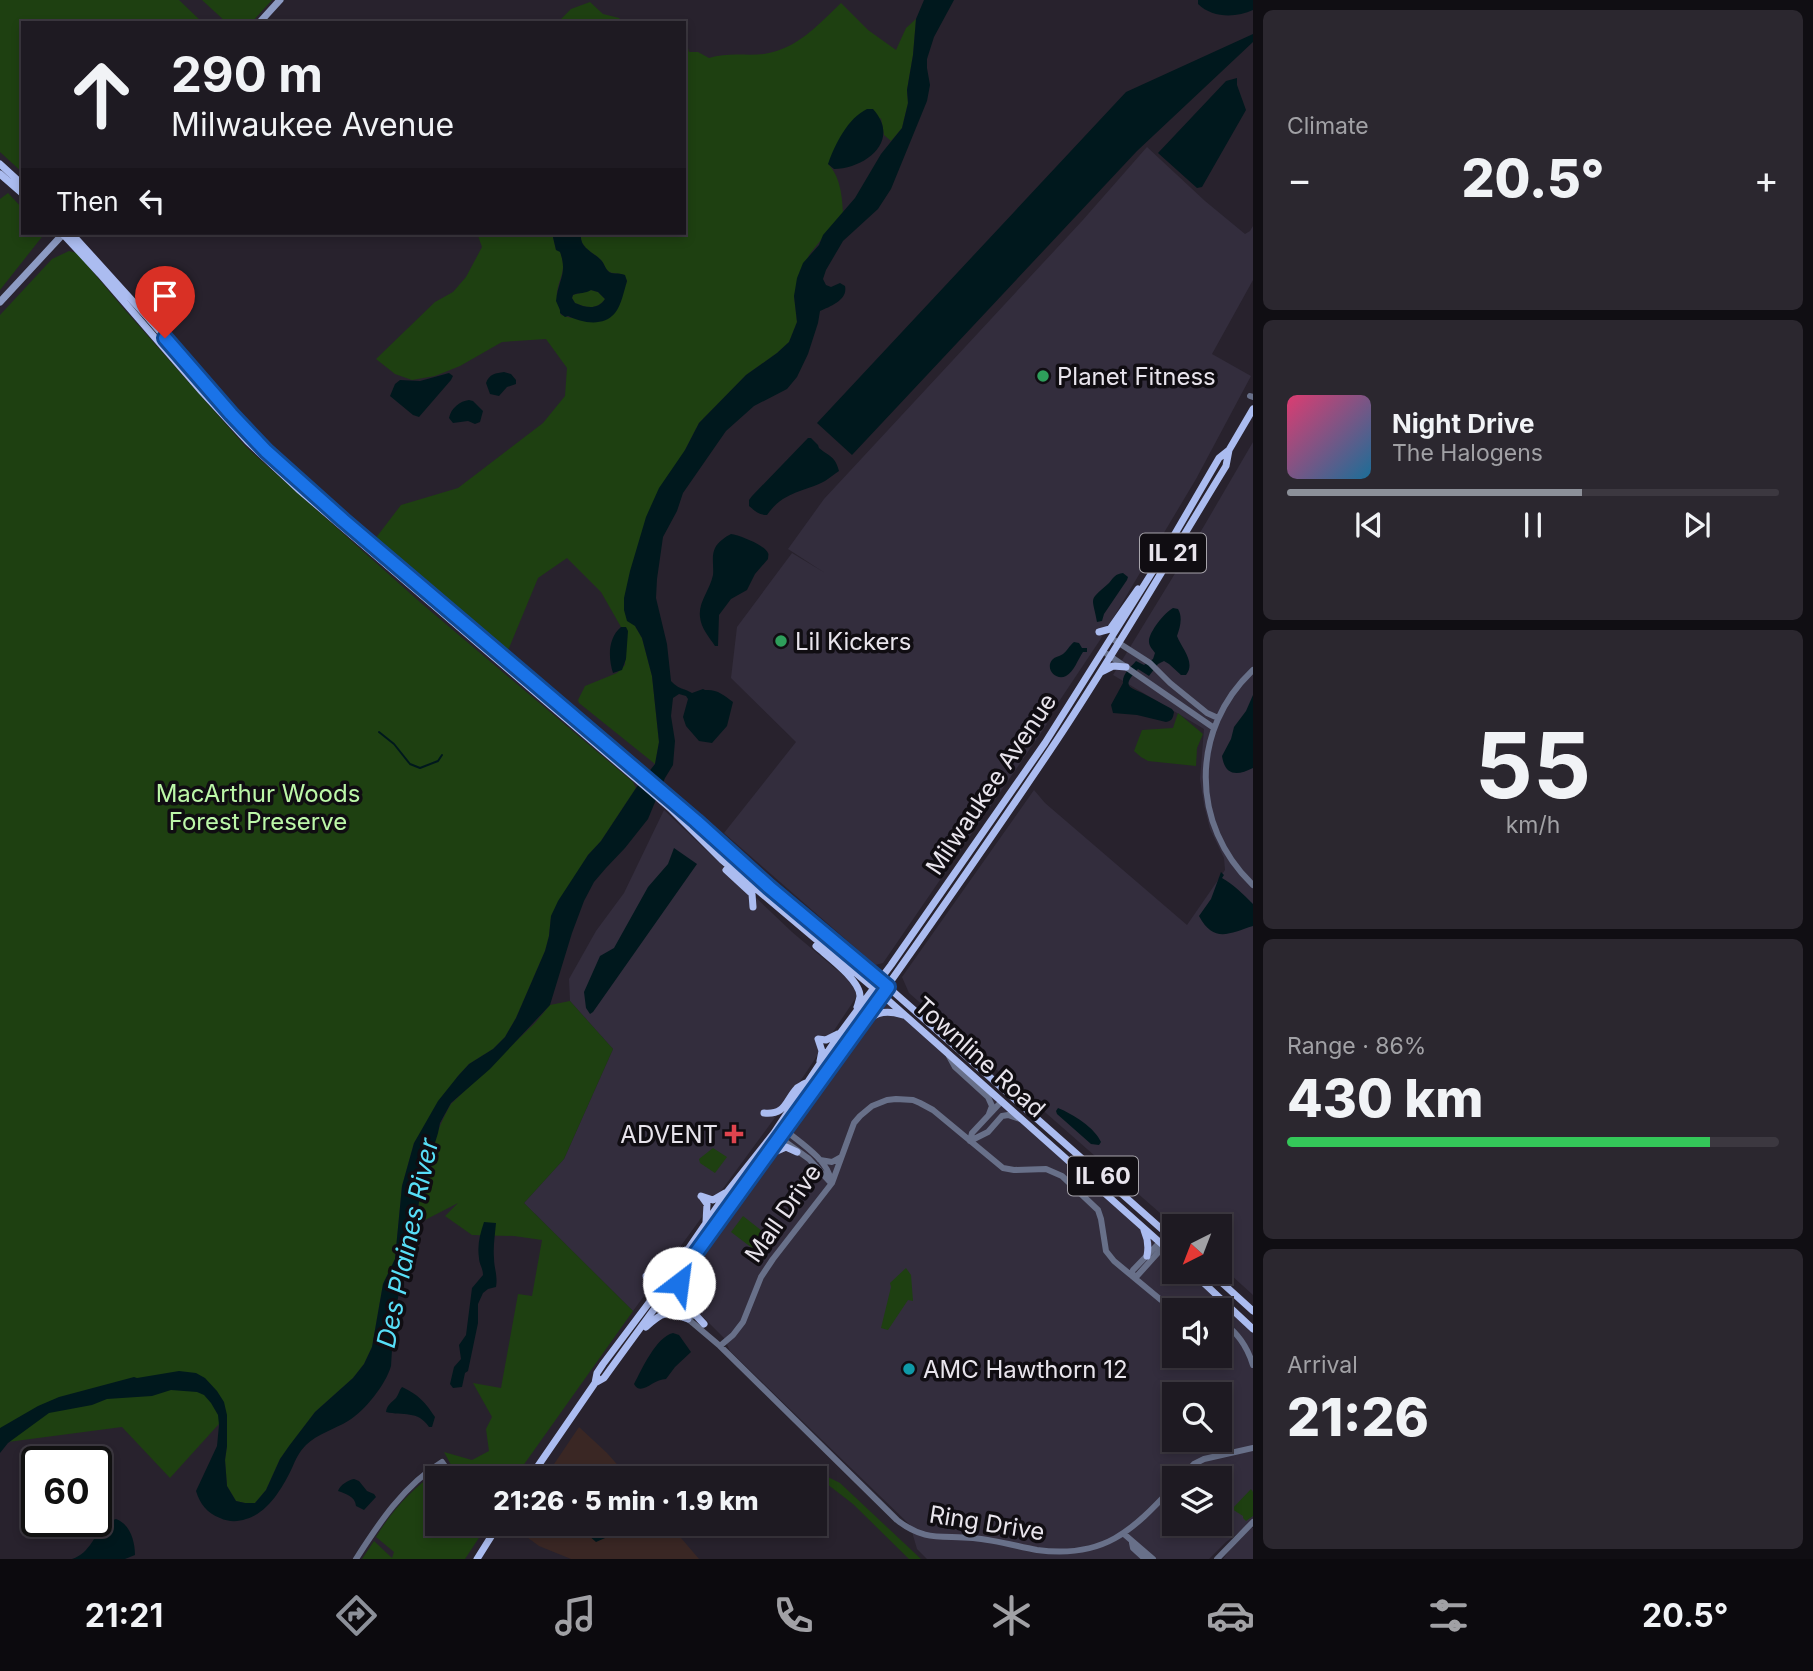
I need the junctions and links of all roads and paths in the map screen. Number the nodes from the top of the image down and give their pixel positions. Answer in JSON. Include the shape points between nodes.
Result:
{"nodes":[{"id":1,"x":280,"y":0,"type":"edge"},
{"id":2,"x":261,"y":21,"type":"edge"},
{"id":3,"x":0,"y":163,"type":"edge"},
{"id":4,"x":0,"y":174,"type":"edge"},
{"id":5,"x":21,"y":183,"type":"edge"},
{"id":6,"x":21,"y":192,"type":"edge"},
{"id":7,"x":63,"y":235,"type":"edge"},
{"id":8,"x":67,"y":235,"type":"edge"},
{"id":9,"x":0,"y":302,"type":"edge"},
{"id":10,"x":1253,"y":409,"type":"edge"},
{"id":11,"x":1253,"y":419,"type":"edge"},
{"id":12,"x":1244,"y":425,"type":"junction"},
{"id":13,"x":1229,"y":450,"type":"junction"},
{"id":14,"x":1150,"y":576,"type":"junction"},
{"id":15,"x":1099,"y":632,"type":"dead end"},
{"id":16,"x":1114,"y":640,"type":"junction"},
{"id":17,"x":1106,"y":653,"type":"junction"},
{"id":18,"x":1127,"y":667,"type":"junction"},
{"id":19,"x":1253,"y":670,"type":"edge"},
{"id":20,"x":1098,"y":674,"type":"junction"},
{"id":21,"x":1218,"y":718,"type":"junction"},
{"id":22,"x":1214,"y":728,"type":"junction"},
{"id":23,"x":672,"y":805,"type":"junction"},
{"id":24,"x":706,"y":846,"type":"junction"},
{"id":25,"x":1253,"y":885,"type":"edge"},
{"id":26,"x":772,"y":903,"type":"junction"},
{"id":27,"x":753,"y":907,"type":"dead end"},
{"id":28,"x":891,"y":965,"type":"junction"},
{"id":29,"x":865,"y":968,"type":"junction"},
{"id":30,"x":880,"y":981,"type":"junction"},
{"id":31,"x":888,"y":987,"type":"junction"},
{"id":32,"x":873,"y":988,"type":"junction"},
{"id":33,"x":881,"y":995,"type":"junction"},
{"id":34,"x":856,"y":1011,"type":"junction"},
{"id":35,"x":907,"y":1017,"type":"junction"},
{"id":36,"x":841,"y":1032,"type":"junction"},
{"id":37,"x":947,"y":1054,"type":"junction"},
{"id":38,"x":835,"y":1061,"type":"junction"},
{"id":39,"x":819,"y":1065,"type":"junction"},
{"id":40,"x":808,"y":1081,"type":"junction"},
{"id":41,"x":1003,"y":1104,"type":"junction"},
{"id":42,"x":764,"y":1113,"type":"dead end"},
{"id":43,"x":989,"y":1114,"type":"junction"},
{"id":44,"x":1020,"y":1119,"type":"junction"},
{"id":45,"x":785,"y":1130,"type":"junction"},
{"id":46,"x":982,"y":1133,"type":"junction"},
{"id":47,"x":777,"y":1135,"type":"junction"},
{"id":48,"x":970,"y":1141,"type":"junction"},
{"id":49,"x":797,"y":1152,"type":"junction"},
{"id":50,"x":841,"y":1157,"type":"junction"},
{"id":51,"x":818,"y":1159,"type":"junction"},
{"id":52,"x":762,"y":1162,"type":"junction"},
{"id":53,"x":832,"y":1183,"type":"junction"},
{"id":54,"x":728,"y":1191,"type":"junction"},
{"id":55,"x":706,"y":1222,"type":"junction"},
{"id":56,"x":1142,"y":1226,"type":"junction"},
{"id":57,"x":1162,"y":1229,"type":"edge"},
{"id":58,"x":1162,"y":1244,"type":"junction"},
{"id":59,"x":689,"y":1248,"type":"junction"},
{"id":60,"x":1147,"y":1256,"type":"junction"},
{"id":61,"x":693,"y":1257,"type":"junction"},
{"id":62,"x":1131,"y":1275,"type":"junction"},
{"id":63,"x":646,"y":1276,"type":"dead end"},
{"id":64,"x":1205,"y":1284,"type":"edge"},
{"id":65,"x":1223,"y":1284,"type":"edge"},
{"id":66,"x":657,"y":1291,"type":"junction"},
{"id":67,"x":664,"y":1297,"type":"junction"},
{"id":68,"x":1162,"y":1300,"type":"edge"},
{"id":69,"x":1253,"y":1311,"type":"edge"},
{"id":70,"x":688,"y":1319,"type":"junction"},
{"id":71,"x":704,"y":1324,"type":"junction"},
{"id":72,"x":1253,"y":1329,"type":"edge"},
{"id":73,"x":1232,"y":1330,"type":"edge"},
{"id":74,"x":630,"y":1342,"type":"junction"},
{"id":75,"x":720,"y":1346,"type":"junction"},
{"id":76,"x":1253,"y":1364,"type":"edge"},
{"id":77,"x":595,"y":1383,"type":"junction"},
{"id":78,"x":1253,"y":1448,"type":"edge"},
{"id":79,"x":538,"y":1466,"type":"edge"},
{"id":80,"x":1192,"y":1466,"type":"edge"},
{"id":81,"x":425,"y":1473,"type":"edge"},
{"id":82,"x":1162,"y":1498,"type":"edge"},
{"id":83,"x":1253,"y":1522,"type":"edge"},
{"id":84,"x":1124,"y":1534,"type":"junction"},
{"id":85,"x":491,"y":1536,"type":"edge"},
{"id":86,"x":1132,"y":1543,"type":"junction"},
{"id":87,"x":356,"y":1559,"type":"edge"},
{"id":88,"x":477,"y":1559,"type":"edge"},
{"id":89,"x":1145,"y":1559,"type":"edge"},
{"id":90,"x":1153,"y":1559,"type":"edge"},
{"id":91,"x":1217,"y":1559,"type":"edge"}],
"edges":[{"from":1,"to":2,"type":"main road"},
{"from":3,"to":5,"type":"main road"},
{"from":4,"to":6,"type":"main road"},
{"from":7,"to":9,"type":"main road"},
{"from":8,"to":23,"type":"main road","name":"Townline Road","number":"IL 60","via":[[247,441]]},
{"from":10,"to":12,"type":"main road","name":"Milwaukee Avenue","number":"IL 21"},
{"from":11,"to":12,"type":"main road"},
{"from":12,"to":13,"type":"main road","name":"Milwaukee Avenue","number":"IL 21"},
{"from":13,"to":14,"type":"main road","name":"Milwaukee Avenue","number":"IL 21","via":[[1219,458]]},
{"from":13,"to":16,"type":"main road","name":"Milwaukee Avenue","number":"IL 21","via":[[1226,466]]},
{"from":14,"to":15,"type":"main road","via":[[1132,594],[1110,629]]},
{"from":14,"to":16,"type":"main road","name":"Milwaukee Avenue","number":"IL 21"},
{"from":16,"to":17,"type":"main road","name":"Milwaukee Avenue","number":"IL 21"},
{"from":16,"to":21,"type":"street","via":[[1147,660]]},
{"from":17,"to":18,"type":"street"},
{"from":17,"to":20,"type":"main road","name":"Milwaukee Avenue","number":"IL 21"},
{"from":17,"to":28,"type":"main road","name":"Milwaukee Avenue","number":"IL 21"},
{"from":18,"to":20,"type":"main road","via":[[1113,666]]},
{"from":18,"to":22,"type":"street"},
{"from":19,"to":21,"type":"street"},
{"from":20,"to":31,"type":"main road","name":"Milwaukee Avenue","number":"IL 21"},
{"from":21,"to":22,"type":"street"},
{"from":22,"to":25,"type":"street","via":[[1206,772],[1209,807],[1222,845]]},
{"from":23,"to":24,"type":"main road","name":"Townline Road","number":"IL 60"},
{"from":23,"to":29,"type":"main road","name":"Townline Road","number":"IL 60"},
{"from":24,"to":26,"type":"main road","name":"Townline Road","number":"IL 60"},
{"from":24,"to":27,"type":"main road","via":[[752,894]]},
{"from":26,"to":32,"type":"main road","name":"Townline Road","number":"IL 60"},
{"from":26,"to":34,"type":"main road","via":[[779,915],[857,986]]},
{"from":28,"to":29,"type":"main road"},
{"from":28,"to":30,"type":"main road","name":"Milwaukee Avenue","number":"IL 21"},
{"from":29,"to":30,"type":"main road","name":"Townline Road","number":"IL 60"},
{"from":30,"to":31,"type":"main road","name":"Townline Road","number":"IL 60"},
{"from":30,"to":32,"type":"main road","name":"Milwaukee Avenue","number":"IL 21"},
{"from":31,"to":33,"type":"main road","name":"Milwaukee Avenue","number":"IL 21"},
{"from":31,"to":57,"type":"main road","name":"Townline Road","number":"IL 60"},
{"from":32,"to":33,"type":"main road","name":"Townline Road","number":"IL 60"},
{"from":32,"to":34,"type":"main road","name":"Milwaukee Avenue","number":"IL 21"},
{"from":33,"to":35,"type":"main road","name":"Townline Road","number":"IL 60"},
{"from":33,"to":38,"type":"main road","name":"Milwaukee Avenue","number":"IL 21"},
{"from":34,"to":36,"type":"main road","name":"Milwaukee Avenue","number":"IL 21"},
{"from":35,"to":37,"type":"main road","name":"Townline Road","number":"IL 60"},
{"from":35,"to":38,"type":"main road","via":[[884,1012],[868,1019]]},
{"from":36,"to":39,"type":"main road","name":"Milwaukee Avenue","number":"IL 21"},
{"from":36,"to":39,"type":"main road","via":[[827,1040],[818,1039],[822,1051]]},
{"from":37,"to":41,"type":"main road","name":"Townline Road","number":"IL 60"},
{"from":37,"to":43,"type":"street","via":[[988,1097]]},
{"from":38,"to":45,"type":"main road","name":"Milwaukee Avenue","number":"IL 21"},
{"from":39,"to":40,"type":"main road","name":"Milwaukee Avenue","number":"IL 21"},
{"from":40,"to":42,"type":"main road","via":[[783,1108]]},
{"from":40,"to":47,"type":"main road","name":"Milwaukee Avenue","number":"IL 21"},
{"from":41,"to":43,"type":"street"},
{"from":41,"to":44,"type":"main road","name":"Townline Road","number":"IL 60"},
{"from":41,"to":46,"type":"street"},
{"from":43,"to":48,"type":"street"},
{"from":44,"to":46,"type":"street","via":[[1002,1116]]},
{"from":44,"to":56,"type":"main road","name":"Townline Road","number":"IL 60"},
{"from":45,"to":47,"type":"main road","number":"IL 21"},
{"from":45,"to":51,"type":"street"},
{"from":46,"to":48,"type":"street"},
{"from":47,"to":49,"type":"street"},
{"from":47,"to":52,"type":"main road","number":"IL 21"},
{"from":47,"to":54,"type":"main road","number":"IL 21"},
{"from":48,"to":50,"type":"street","name":"Mall Drive","via":[[928,1106],[891,1099],[859,1116]]},
{"from":48,"to":62,"type":"street","name":"Mall Drive","via":[[1003,1168],[1046,1169],[1062,1177],[1098,1210],[1106,1251]]},
{"from":49,"to":52,"type":"main road","via":[[786,1147]]},
{"from":49,"to":53,"type":"street"},
{"from":50,"to":51,"type":"street","via":[[832,1162]]},
{"from":50,"to":53,"type":"street","name":"Mall Drive"},
{"from":51,"to":53,"type":"street","via":[[830,1172]]},
{"from":52,"to":61,"type":"main road","number":"IL 21"},
{"from":53,"to":75,"type":"street","name":"Mall Drive","via":[[773,1259],[743,1322]]},
{"from":54,"to":55,"type":"main road","number":"IL 21"},
{"from":54,"to":55,"type":"main road","via":[[713,1199],[701,1196],[707,1204]]},
{"from":55,"to":59,"type":"main road","number":"IL 21"},
{"from":56,"to":58,"type":"main road","name":"Townline Road","number":"IL 60"},
{"from":56,"to":60,"type":"main road","via":[[1148,1238]]},
{"from":58,"to":60,"type":"street"},
{"from":58,"to":62,"type":"street","via":[[1137,1276]]},
{"from":59,"to":63,"type":"main road","via":[[662,1274]]},
{"from":59,"to":66,"type":"main road","number":"IL 21"},
{"from":60,"to":62,"type":"street"},
{"from":61,"to":67,"type":"main road","number":"IL 21"},
{"from":61,"to":71,"type":"main road","via":[[677,1291]]},
{"from":62,"to":68,"type":"street","name":"Mall Drive"},
{"from":64,"to":72,"type":"main road"},
{"from":65,"to":69,"type":"main road"},
{"from":66,"to":67,"type":"street","name":"Ring Drive"},
{"from":66,"to":77,"type":"main road","number":"IL 21","via":[[597,1373]]},
{"from":67,"to":70,"type":"street","name":"Ring Drive"},
{"from":67,"to":71,"type":"street","name":"Ring Drive"},
{"from":67,"to":74,"type":"main road","number":"IL 21"},
{"from":70,"to":74,"type":"main road","via":[[666,1312]]},
{"from":70,"to":75,"type":"street","name":"Ring Drive"},
{"from":71,"to":75,"type":"street","name":"Ring Drive"},
{"from":73,"to":76,"type":"street","via":[[1244,1343]]},
{"from":74,"to":77,"type":"main road","number":"IL 21","via":[[604,1378]]},
{"from":75,"to":84,"type":"street","name":"Ring Drive","via":[[909,1528],[929,1536],[1067,1553],[1104,1545]]},
{"from":77,"to":79,"type":"main road","number":"IL 21"},
{"from":78,"to":80,"type":"street"},
{"from":81,"to":87,"type":"street","via":[[378,1525]]},
{"from":82,"to":84,"type":"street","name":"Ring Drive"},
{"from":83,"to":91,"type":"street"},
{"from":84,"to":86,"type":"street"},
{"from":85,"to":88,"type":"main road"},
{"from":86,"to":89,"type":"street"},
{"from":86,"to":90,"type":"street"}]}
